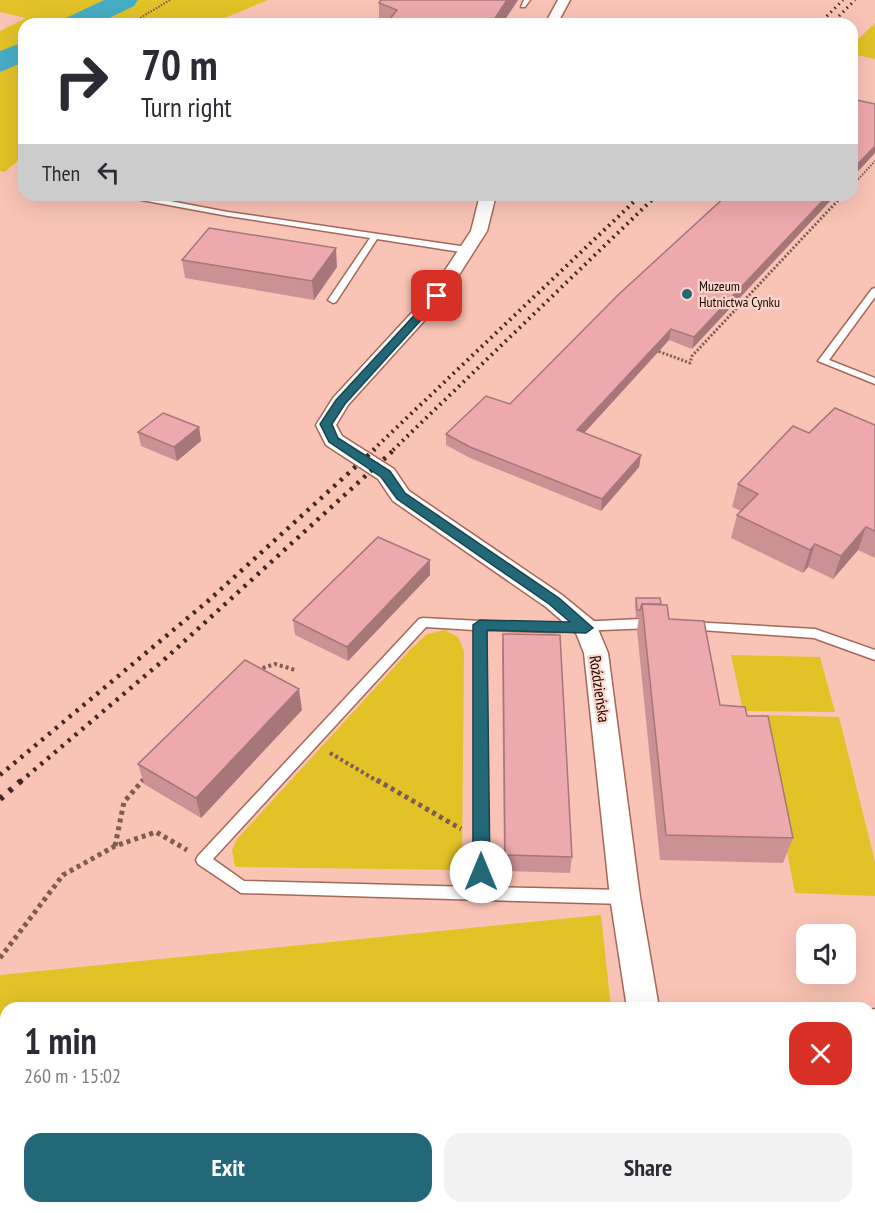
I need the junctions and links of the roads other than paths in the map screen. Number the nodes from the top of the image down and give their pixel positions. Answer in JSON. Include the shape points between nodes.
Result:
{"nodes":[{"id":1,"x":564,"y":0,"type":"edge"},
{"id":2,"x":554,"y":18,"type":"edge"},
{"id":3,"x":158,"y":201,"type":"edge"},
{"id":4,"x":486,"y":201,"type":"edge"},
{"id":5,"x":375,"y":236,"type":"junction"},
{"id":6,"x":467,"y":250,"type":"junction"},
{"id":7,"x":875,"y":291,"type":"edge"},
{"id":8,"x":333,"y":300,"type":"dead end"},
{"id":9,"x":875,"y":381,"type":"edge"},
{"id":10,"x":480,"y":625,"type":"junction"},
{"id":11,"x":586,"y":628,"type":"junction"},
{"id":12,"x":875,"y":655,"type":"edge"},
{"id":13,"x":482,"y":893,"type":"junction"},
{"id":14,"x":625,"y":897,"type":"junction"},
{"id":15,"x":642,"y":1002,"type":"edge"}],
"edges":[{"from":1,"to":2,"type":"street"},
{"from":3,"to":5,"type":"lane"},
{"from":4,"to":6,"type":"street","name":"Roździeńska","via":[[479,231]]},
{"from":5,"to":6,"type":"lane"},
{"from":5,"to":8,"type":"lane"},
{"from":6,"to":11,"type":"street","name":"Roździeńska","via":[[437,296],[340,402],[326,424],[333,440],[386,474],[401,496],[554,601]]},
{"from":7,"to":9,"type":"lane","via":[[823,361]]},
{"from":10,"to":11,"type":"lane"},
{"from":10,"to":13,"type":"lane"},
{"from":10,"to":13,"type":"lane","via":[[423,622],[203,860],[241,887]]},
{"from":11,"to":12,"type":"lane","via":[[621,623],[816,634]]},
{"from":11,"to":14,"type":"street","name":"Roździeńska","via":[[596,653]]},
{"from":13,"to":14,"type":"lane"},
{"from":14,"to":15,"type":"street","name":"Roździeńska"}]}
